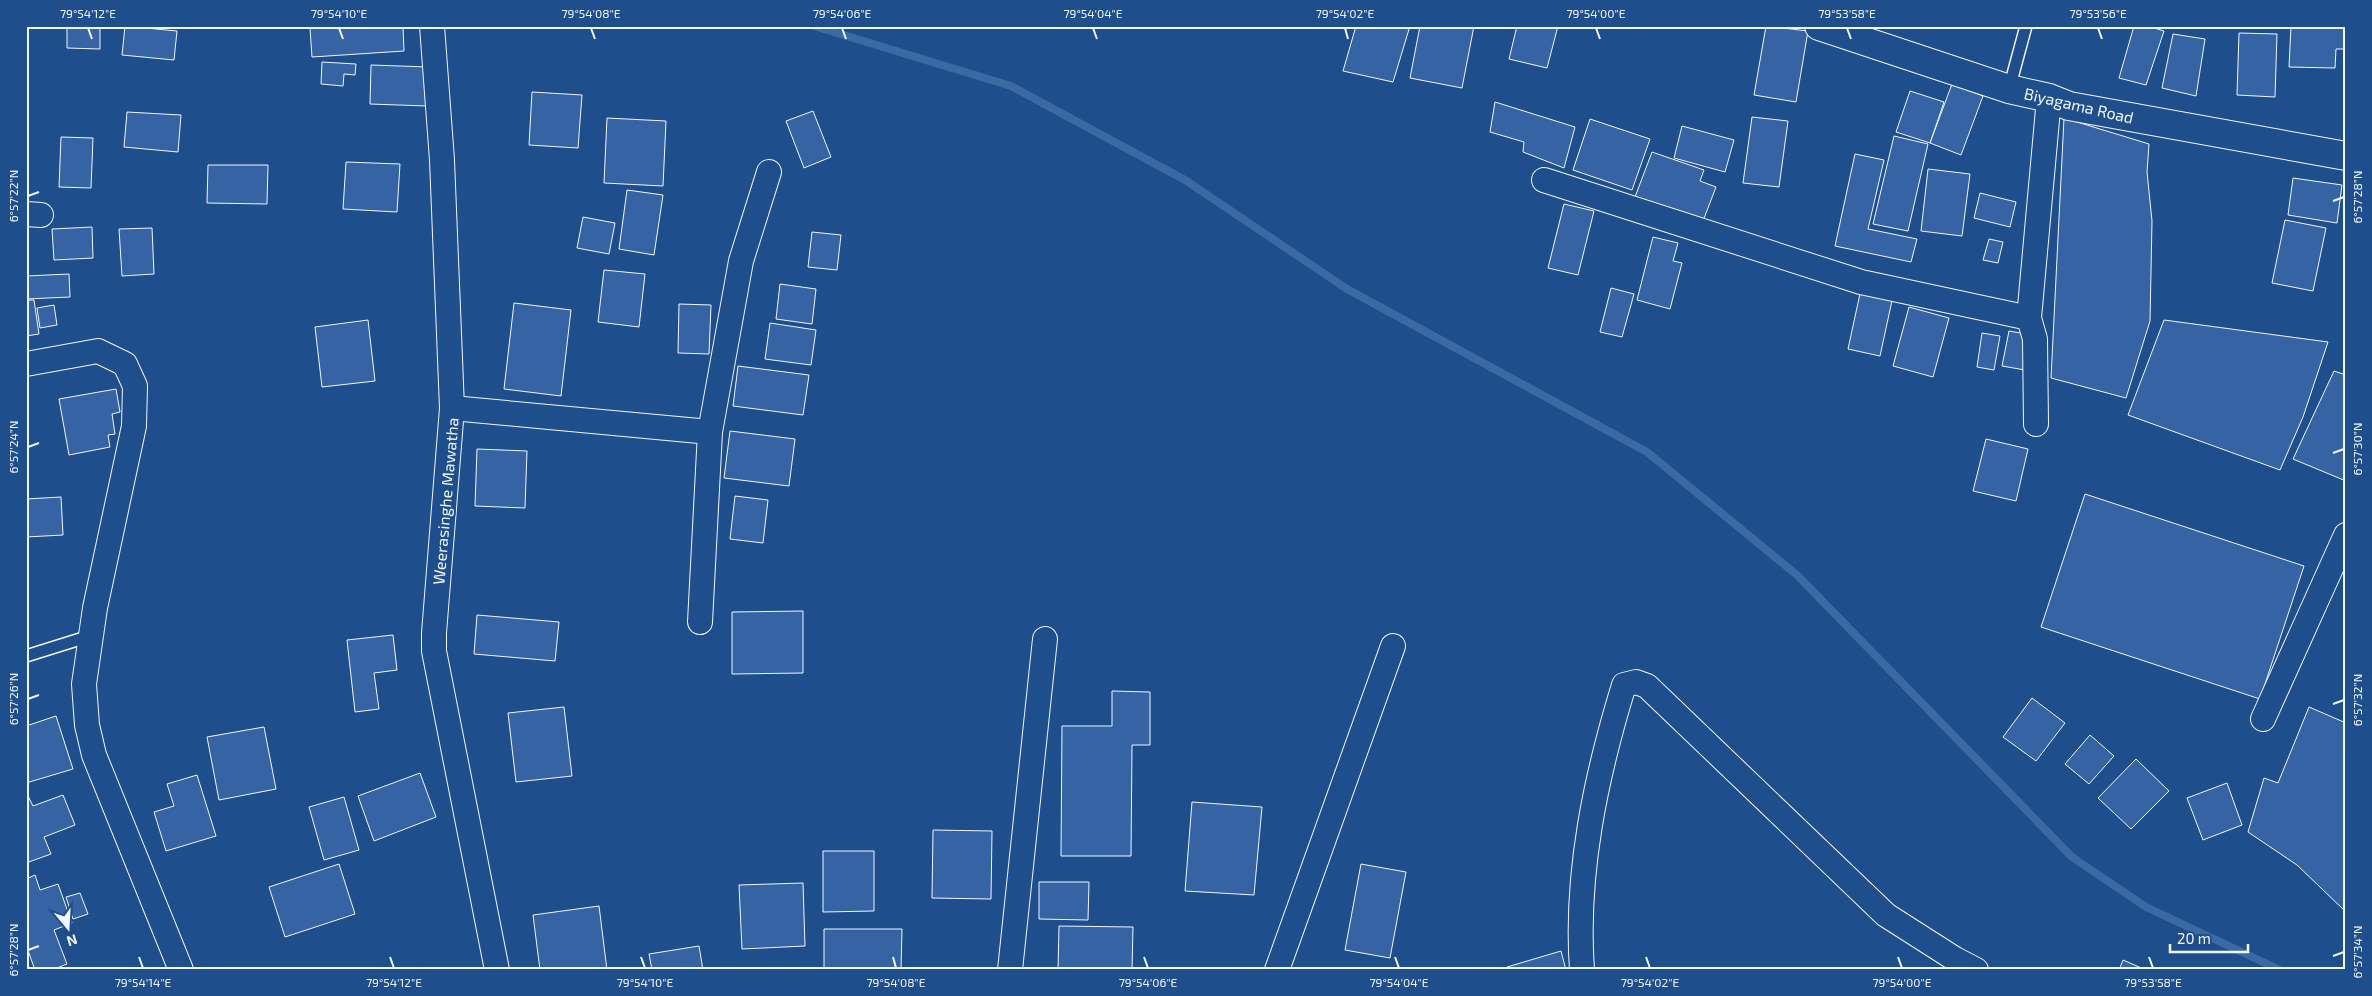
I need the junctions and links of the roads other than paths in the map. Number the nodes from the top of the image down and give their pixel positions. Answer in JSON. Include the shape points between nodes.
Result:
{"nodes":[{"id":1,"x":432,"y":26,"type":"edge"},
{"id":2,"x":1819,"y":26,"type":"edge"},
{"id":3,"x":2026,"y":26,"type":"edge"},
{"id":4,"x":2009,"y":89,"type":"junction"},
{"id":5,"x":2049,"y":98,"type":"junction"},
{"id":6,"x":2346,"y":156,"type":"edge"},
{"id":7,"x":768,"y":172,"type":"dead end"},
{"id":8,"x":1544,"y":180,"type":"dead end"},
{"id":9,"x":2029,"y":318,"type":"junction"},
{"id":10,"x":26,"y":364,"type":"edge"},
{"id":11,"x":452,"y":408,"type":"junction"},
{"id":12,"x":2036,"y":424,"type":"dead end"},
{"id":13,"x":710,"y":432,"type":"junction"},
{"id":14,"x":2346,"y":535,"type":"edge"},
{"id":15,"x":700,"y":622,"type":"dead end"},
{"id":16,"x":90,"y":636,"type":"junction"},
{"id":17,"x":1046,"y":639,"type":"dead end"},
{"id":18,"x":1393,"y":646,"type":"dead end"},
{"id":19,"x":26,"y":656,"type":"edge"},
{"id":20,"x":2263,"y":719,"type":"dead end"},
{"id":21,"x":181,"y":970,"type":"edge"},
{"id":22,"x":497,"y":970,"type":"edge"},
{"id":23,"x":1010,"y":970,"type":"edge"},
{"id":24,"x":1277,"y":970,"type":"edge"},
{"id":25,"x":1582,"y":970,"type":"edge"},
{"id":26,"x":1976,"y":970,"type":"edge"}],
"edges":[{"from":1,"to":11,"type":"street","name":"Weerasinghe Mawatha","via":[[442,160]]},
{"from":2,"to":4,"type":"main road","name":"Biyagama Road"},
{"from":3,"to":4,"type":"lane"},
{"from":4,"to":5,"type":"main road","name":"Biyagama Road"},
{"from":5,"to":6,"type":"main road","name":"Biyagama Road","via":[[2069,106]]},
{"from":5,"to":9,"type":"street"},
{"from":7,"to":13,"type":"street","via":[[741,261]]},
{"from":8,"to":9,"type":"street","via":[[1861,282]]},
{"from":9,"to":12,"type":"street","via":[[2036,339]]},
{"from":10,"to":16,"type":"street","via":[[98,351],[125,364],[135,386],[134,426]]},
{"from":11,"to":13,"type":"street"},
{"from":11,"to":22,"type":"street","name":"Weerasinghe Mawatha","via":[[434,651]]},
{"from":13,"to":15,"type":"street"},
{"from":14,"to":20,"type":"street"},
{"from":16,"to":19,"type":"lane"},
{"from":16,"to":21,"type":"street","via":[[84,684],[87,725],[94,755]]},
{"from":17,"to":23,"type":"street"},
{"from":18,"to":24,"type":"street"},
{"from":25,"to":26,"type":"street","via":[[1584,863],[1609,734],[1624,685],[1636,682],[1647,686],[1886,915]]}]}
